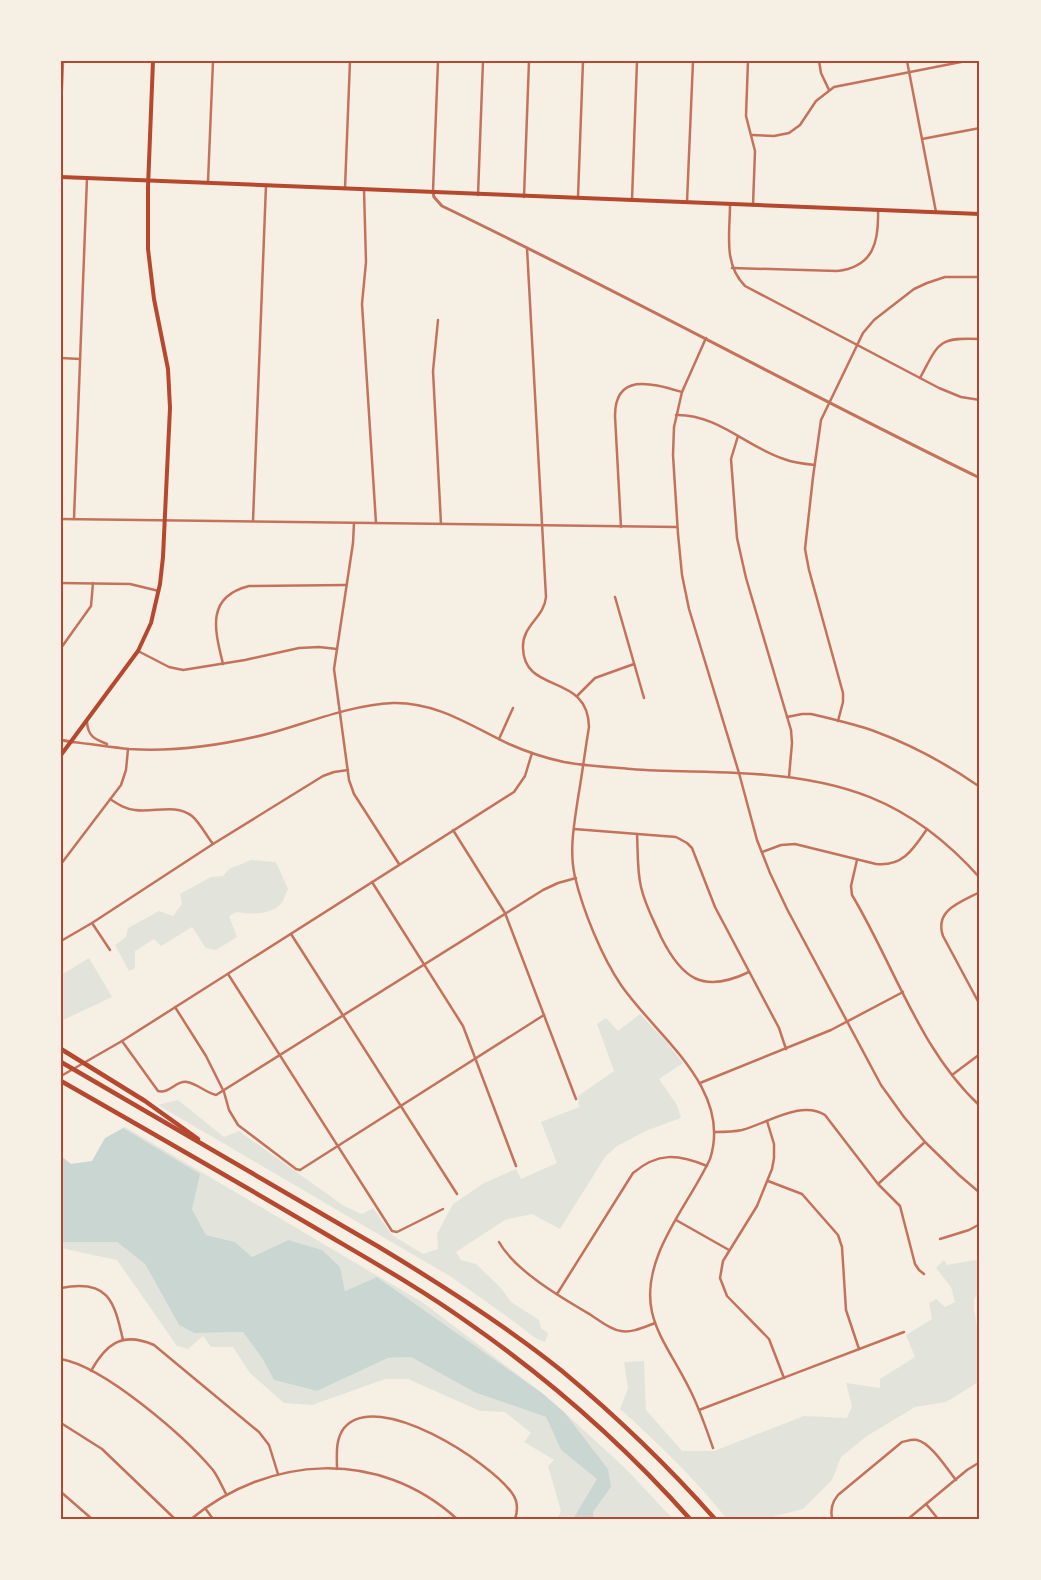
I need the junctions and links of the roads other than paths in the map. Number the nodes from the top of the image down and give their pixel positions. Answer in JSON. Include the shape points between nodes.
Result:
{"nodes":[{"id":1,"x":64,"y":61,"type":"edge"},
{"id":2,"x":153,"y":61,"type":"edge"},
{"id":3,"x":214,"y":61,"type":"edge"},
{"id":4,"x":350,"y":61,"type":"edge"},
{"id":5,"x":438,"y":61,"type":"edge"},
{"id":6,"x":483,"y":61,"type":"edge"},
{"id":7,"x":529,"y":61,"type":"edge"},
{"id":8,"x":583,"y":61,"type":"edge"},
{"id":9,"x":637,"y":61,"type":"edge"},
{"id":10,"x":693,"y":61,"type":"edge"},
{"id":11,"x":748,"y":61,"type":"edge"},
{"id":12,"x":819,"y":61,"type":"edge"},
{"id":13,"x":907,"y":61,"type":"edge"},
{"id":14,"x":966,"y":61,"type":"edge"},
{"id":15,"x":909,"y":73,"type":"junction"},
{"id":16,"x":829,"y":90,"type":"junction"},
{"id":17,"x":61,"y":111,"type":"edge"},
{"id":18,"x":980,"y":128,"type":"edge"},
{"id":19,"x":752,"y":135,"type":"junction"},
{"id":20,"x":922,"y":139,"type":"junction"},
{"id":21,"x":61,"y":177,"type":"edge"},
{"id":22,"x":87,"y":178,"type":"junction"},
{"id":23,"x":148,"y":181,"type":"junction"},
{"id":24,"x":208,"y":183,"type":"junction"},
{"id":25,"x":266,"y":185,"type":"junction"},
{"id":26,"x":345,"y":188,"type":"junction"},
{"id":27,"x":364,"y":189,"type":"junction"},
{"id":28,"x":433,"y":193,"type":"junction"},
{"id":29,"x":478,"y":195,"type":"junction"},
{"id":30,"x":524,"y":196,"type":"junction"},
{"id":31,"x":578,"y":199,"type":"junction"},
{"id":32,"x":632,"y":201,"type":"junction"},
{"id":33,"x":687,"y":203,"type":"junction"},
{"id":34,"x":730,"y":205,"type":"junction"},
{"id":35,"x":753,"y":206,"type":"junction"},
{"id":36,"x":878,"y":210,"type":"junction"},
{"id":37,"x":936,"y":212,"type":"junction"},
{"id":38,"x":980,"y":214,"type":"edge"},
{"id":39,"x":526,"y":247,"type":"junction"},
{"id":40,"x":732,"y":268,"type":"junction"},
{"id":41,"x":980,"y":278,"type":"edge"},
{"id":42,"x":438,"y":320,"type":"dead end"},
{"id":43,"x":706,"y":338,"type":"junction"},
{"id":44,"x":980,"y":339,"type":"edge"},
{"id":45,"x":857,"y":346,"type":"junction"},
{"id":46,"x":61,"y":358,"type":"edge"},
{"id":47,"x":80,"y":358,"type":"junction"},
{"id":48,"x":920,"y":378,"type":"junction"},
{"id":49,"x":682,"y":392,"type":"junction"},
{"id":50,"x":980,"y":400,"type":"edge"},
{"id":51,"x":829,"y":402,"type":"junction"},
{"id":52,"x":676,"y":415,"type":"junction"},
{"id":53,"x":738,"y":436,"type":"junction"},
{"id":54,"x":815,"y":465,"type":"junction"},
{"id":55,"x":980,"y":478,"type":"edge"},
{"id":56,"x":61,"y":519,"type":"edge"},
{"id":57,"x":74,"y":519,"type":"junction"},
{"id":58,"x":165,"y":520,"type":"junction"},
{"id":59,"x":253,"y":521,"type":"junction"},
{"id":60,"x":354,"y":523,"type":"junction"},
{"id":61,"x":376,"y":523,"type":"junction"},
{"id":62,"x":441,"y":524,"type":"junction"},
{"id":63,"x":542,"y":525,"type":"junction"},
{"id":64,"x":621,"y":527,"type":"junction"},
{"id":65,"x":677,"y":527,"type":"junction"},
{"id":66,"x":61,"y":583,"type":"edge"},
{"id":67,"x":93,"y":584,"type":"junction"},
{"id":68,"x":347,"y":585,"type":"junction"},
{"id":69,"x":159,"y":591,"type":"junction"},
{"id":70,"x":615,"y":597,"type":"dead end"},
{"id":71,"x":61,"y":648,"type":"edge"},
{"id":72,"x":337,"y":649,"type":"junction"},
{"id":73,"x":138,"y":651,"type":"junction"},
{"id":74,"x":223,"y":664,"type":"junction"},
{"id":75,"x":634,"y":664,"type":"junction"},
{"id":76,"x":577,"y":696,"type":"junction"},
{"id":77,"x":644,"y":698,"type":"dead end"},
{"id":78,"x":513,"y":708,"type":"dead end"},
{"id":79,"x":340,"y":713,"type":"junction"},
{"id":80,"x":788,"y":717,"type":"junction"},
{"id":81,"x":838,"y":721,"type":"junction"},
{"id":82,"x":87,"y":722,"type":"junction"},
{"id":83,"x":499,"y":739,"type":"junction"},
{"id":84,"x":61,"y":740,"type":"edge"},
{"id":85,"x":72,"y":742,"type":"junction"},
{"id":86,"x":111,"y":746,"type":"junction"},
{"id":87,"x":128,"y":748,"type":"junction"},
{"id":88,"x":532,"y":753,"type":"junction"},
{"id":89,"x":61,"y":756,"type":"edge"},
{"id":90,"x":583,"y":765,"type":"junction"},
{"id":91,"x":348,"y":770,"type":"junction"},
{"id":92,"x":739,"y":773,"type":"junction"},
{"id":93,"x":788,"y":777,"type":"junction"},
{"id":94,"x":980,"y":787,"type":"edge"},
{"id":95,"x":110,"y":799,"type":"junction"},
{"id":96,"x":574,"y":829,"type":"junction"},
{"id":97,"x":927,"y":829,"type":"junction"},
{"id":98,"x":453,"y":830,"type":"junction"},
{"id":99,"x":637,"y":834,"type":"junction"},
{"id":100,"x":213,"y":844,"type":"junction"},
{"id":101,"x":762,"y":852,"type":"junction"},
{"id":102,"x":857,"y":860,"type":"junction"},
{"id":103,"x":61,"y":864,"type":"edge"},
{"id":104,"x":399,"y":864,"type":"junction"},
{"id":105,"x":576,"y":878,"type":"junction"},
{"id":106,"x":980,"y":878,"type":"edge"},
{"id":107,"x":372,"y":882,"type":"junction"},
{"id":108,"x":980,"y":892,"type":"edge"},
{"id":109,"x":505,"y":914,"type":"junction"},
{"id":110,"x":92,"y":923,"type":"junction"},
{"id":111,"x":291,"y":934,"type":"junction"},
{"id":112,"x":61,"y":941,"type":"edge"},
{"id":113,"x":110,"y":950,"type":"dead end"},
{"id":114,"x":425,"y":964,"type":"junction"},
{"id":115,"x":749,"y":972,"type":"junction"},
{"id":116,"x":228,"y":974,"type":"junction"},
{"id":117,"x":903,"y":992,"type":"junction"},
{"id":118,"x":980,"y":1005,"type":"edge"},
{"id":119,"x":175,"y":1007,"type":"junction"},
{"id":120,"x":544,"y":1015,"type":"junction"},
{"id":121,"x":343,"y":1016,"type":"junction"},
{"id":122,"x":847,"y":1022,"type":"junction"},
{"id":123,"x":122,"y":1041,"type":"junction"},
{"id":124,"x":786,"y":1048,"type":"junction"},
{"id":125,"x":61,"y":1049,"type":"edge"},
{"id":126,"x":980,"y":1054,"type":"edge"},
{"id":127,"x":281,"y":1056,"type":"junction"},
{"id":128,"x":475,"y":1059,"type":"junction"},
{"id":129,"x":61,"y":1062,"type":"edge"},
{"id":130,"x":952,"y":1075,"type":"junction"},
{"id":131,"x":61,"y":1076,"type":"edge"},
{"id":132,"x":61,"y":1080,"type":"edge"},
{"id":133,"x":699,"y":1084,"type":"junction"},
{"id":134,"x":224,"y":1092,"type":"junction"},
{"id":135,"x":576,"y":1099,"type":"dead end"},
{"id":136,"x":980,"y":1106,"type":"edge"},
{"id":137,"x":401,"y":1107,"type":"junction"},
{"id":138,"x":768,"y":1121,"type":"junction"},
{"id":139,"x":714,"y":1132,"type":"junction"},
{"id":140,"x":925,"y":1142,"type":"junction"},
{"id":141,"x":208,"y":1147,"type":"junction"},
{"id":142,"x":338,"y":1147,"type":"junction"},
{"id":143,"x":516,"y":1166,"type":"dead end"},
{"id":144,"x":707,"y":1166,"type":"junction"},
{"id":145,"x":768,"y":1181,"type":"junction"},
{"id":146,"x":878,"y":1184,"type":"junction"},
{"id":147,"x":980,"y":1193,"type":"edge"},
{"id":148,"x":457,"y":1194,"type":"dead end"},
{"id":149,"x":443,"y":1209,"type":"dead end"},
{"id":150,"x":676,"y":1220,"type":"junction"},
{"id":151,"x":980,"y":1224,"type":"edge"},
{"id":152,"x":940,"y":1239,"type":"dead end"},
{"id":153,"x":499,"y":1242,"type":"dead end"},
{"id":154,"x":729,"y":1250,"type":"junction"},
{"id":155,"x":924,"y":1274,"type":"dead end"},
{"id":156,"x":61,"y":1288,"type":"edge"},
{"id":157,"x":557,"y":1294,"type":"junction"},
{"id":158,"x":655,"y":1324,"type":"junction"},
{"id":159,"x":904,"y":1332,"type":"dead end"},
{"id":160,"x":123,"y":1340,"type":"junction"},
{"id":161,"x":859,"y":1350,"type":"junction"},
{"id":162,"x":61,"y":1359,"type":"edge"},
{"id":163,"x":91,"y":1371,"type":"junction"},
{"id":164,"x":784,"y":1378,"type":"junction"},
{"id":165,"x":699,"y":1410,"type":"junction"},
{"id":166,"x":61,"y":1423,"type":"edge"},
{"id":167,"x":713,"y":1448,"type":"dead end"},
{"id":168,"x":980,"y":1462,"type":"edge"},
{"id":169,"x":337,"y":1469,"type":"junction"},
{"id":170,"x":278,"y":1474,"type":"junction"},
{"id":171,"x":956,"y":1480,"type":"junction"},
{"id":172,"x":61,"y":1492,"type":"edge"},
{"id":173,"x":226,"y":1494,"type":"junction"},
{"id":174,"x":926,"y":1504,"type":"junction"},
{"id":175,"x":205,"y":1508,"type":"junction"},
{"id":176,"x":92,"y":1519,"type":"edge"},
{"id":177,"x":175,"y":1519,"type":"edge"},
{"id":178,"x":191,"y":1519,"type":"edge"},
{"id":179,"x":213,"y":1519,"type":"edge"},
{"id":180,"x":457,"y":1519,"type":"edge"},
{"id":181,"x":515,"y":1519,"type":"edge"},
{"id":182,"x":690,"y":1519,"type":"edge"},
{"id":183,"x":715,"y":1519,"type":"edge"},
{"id":184,"x":832,"y":1519,"type":"edge"},
{"id":185,"x":908,"y":1519,"type":"edge"},
{"id":186,"x":938,"y":1519,"type":"edge"}],
"edges":[{"from":1,"to":17,"type":"street"},
{"from":2,"to":23,"type":"main road"},
{"from":3,"to":24,"type":"street"},
{"from":4,"to":26,"type":"street"},
{"from":5,"to":28,"type":"street"},
{"from":6,"to":29,"type":"street"},
{"from":7,"to":30,"type":"street"},
{"from":8,"to":31,"type":"street"},
{"from":9,"to":32,"type":"street"},
{"from":10,"to":33,"type":"street"},
{"from":11,"to":19,"type":"street","via":[[746,116]]},
{"from":12,"to":16,"type":"street"},
{"from":13,"to":15,"type":"street"},
{"from":14,"to":15,"type":"street"},
{"from":15,"to":16,"type":"street","via":[[840,85]]},
{"from":15,"to":20,"type":"street"},
{"from":16,"to":19,"type":"street","via":[[816,101],[800,125],[789,133]]},
{"from":18,"to":20,"type":"street"},
{"from":19,"to":35,"type":"street","via":[[755,151]]},
{"from":20,"to":37,"type":"street"},
{"from":21,"to":22,"type":"main road"},
{"from":22,"to":23,"type":"main road"},
{"from":22,"to":47,"type":"street"},
{"from":23,"to":24,"type":"main road"},
{"from":23,"to":58,"type":"main road","via":[[150,273],[169,389]]},
{"from":24,"to":25,"type":"main road"},
{"from":25,"to":26,"type":"main road"},
{"from":25,"to":59,"type":"street"},
{"from":26,"to":27,"type":"main road"},
{"from":27,"to":28,"type":"main road"},
{"from":27,"to":61,"type":"street","via":[[366,262],[362,304]]},
{"from":28,"to":29,"type":"main road"},
{"from":28,"to":39,"type":"street","via":[[442,206]]},
{"from":29,"to":30,"type":"main road"},
{"from":30,"to":31,"type":"main road"},
{"from":31,"to":32,"type":"main road"},
{"from":32,"to":33,"type":"main road"},
{"from":33,"to":34,"type":"main road"},
{"from":34,"to":35,"type":"main road"},
{"from":34,"to":40,"type":"street","via":[[729,255]]},
{"from":35,"to":36,"type":"main road"},
{"from":36,"to":37,"type":"main road"},
{"from":36,"to":40,"type":"street","via":[[878,234],[874,248],[852,268],[837,272]]},
{"from":37,"to":38,"type":"main road"},
{"from":39,"to":43,"type":"street"},
{"from":39,"to":63,"type":"street"},
{"from":40,"to":45,"type":"street","via":[[739,281],[751,291]]},
{"from":41,"to":45,"type":"street","via":[[936,279],[918,287],[874,320]]},
{"from":42,"to":62,"type":"street","via":[[433,371]]},
{"from":43,"to":49,"type":"street"},
{"from":43,"to":51,"type":"street"},
{"from":44,"to":48,"type":"street","via":[[945,341]]},
{"from":45,"to":48,"type":"street"},
{"from":45,"to":51,"type":"street"},
{"from":46,"to":47,"type":"street"},
{"from":47,"to":57,"type":"street"},
{"from":48,"to":50,"type":"street","via":[[950,393]]},
{"from":49,"to":52,"type":"street"},
{"from":49,"to":64,"type":"street","via":[[641,383],[628,388],[616,402]]},
{"from":51,"to":54,"type":"street","via":[[821,420]]},
{"from":51,"to":55,"type":"street"},
{"from":52,"to":53,"type":"street","via":[[708,420]]},
{"from":52,"to":65,"type":"street","via":[[673,440]]},
{"from":53,"to":54,"type":"street","via":[[784,460]]},
{"from":53,"to":80,"type":"street","via":[[731,459],[737,538]]},
{"from":54,"to":81,"type":"street","via":[[806,554],[843,693]]},
{"from":56,"to":57,"type":"street"},
{"from":57,"to":58,"type":"street"},
{"from":58,"to":59,"type":"street"},
{"from":58,"to":69,"type":"main road"},
{"from":59,"to":60,"type":"street"},
{"from":60,"to":61,"type":"street"},
{"from":60,"to":68,"type":"street"},
{"from":61,"to":62,"type":"street"},
{"from":62,"to":63,"type":"street"},
{"from":63,"to":64,"type":"street"},
{"from":63,"to":76,"type":"street","via":[[546,602],[524,636],[524,655],[528,667],[537,676]]},
{"from":64,"to":65,"type":"street"},
{"from":65,"to":92,"type":"street","via":[[689,609]]},
{"from":66,"to":67,"type":"street"},
{"from":67,"to":69,"type":"street","via":[[130,584]]},
{"from":67,"to":71,"type":"street","via":[[91,606]]},
{"from":68,"to":72,"type":"street"},
{"from":68,"to":74,"type":"street","via":[[249,586],[235,591],[220,606],[215,621]]},
{"from":69,"to":73,"type":"main road","via":[[151,623]]},
{"from":70,"to":75,"type":"street"},
{"from":72,"to":74,"type":"street","via":[[299,648]]},
{"from":72,"to":79,"type":"street","via":[[334,670]]},
{"from":73,"to":74,"type":"street","via":[[169,667],[183,670]]},
{"from":73,"to":82,"type":"main road"},
{"from":75,"to":76,"type":"street","via":[[595,678]]},
{"from":75,"to":77,"type":"street"},
{"from":76,"to":90,"type":"street","via":[[585,706],[589,720]]},
{"from":78,"to":83,"type":"street"},
{"from":79,"to":83,"type":"street","via":[[379,704],[416,704],[453,715]]},
{"from":79,"to":87,"type":"street","via":[[226,742],[176,748]]},
{"from":79,"to":91,"type":"street"},
{"from":80,"to":81,"type":"street","via":[[807,713]]},
{"from":80,"to":93,"type":"street","via":[[792,739]]},
{"from":81,"to":94,"type":"street","via":[[890,737],[930,755]]},
{"from":82,"to":85,"type":"main road"},
{"from":82,"to":86,"type":"street","via":[[93,738]]},
{"from":83,"to":88,"type":"street"},
{"from":84,"to":85,"type":"street"},
{"from":85,"to":86,"type":"street"},
{"from":85,"to":89,"type":"main road"},
{"from":86,"to":87,"type":"street"},
{"from":87,"to":95,"type":"street","via":[[124,777]]},
{"from":88,"to":90,"type":"street"},
{"from":88,"to":98,"type":"street","via":[[517,789]]},
{"from":90,"to":92,"type":"street","via":[[665,772]]},
{"from":90,"to":96,"type":"street"},
{"from":91,"to":100,"type":"street","via":[[323,776]]},
{"from":91,"to":104,"type":"street","via":[[354,794]]},
{"from":92,"to":93,"type":"street"},
{"from":92,"to":101,"type":"street"},
{"from":93,"to":97,"type":"street","via":[[876,798]]},
{"from":95,"to":100,"type":"street","via":[[135,810],[174,809],[186,813]]},
{"from":95,"to":103,"type":"street"},
{"from":96,"to":99,"type":"street"},
{"from":96,"to":105,"type":"street","via":[[572,858]]},
{"from":97,"to":102,"type":"street","via":[[912,851],[895,863],[882,865]]},
{"from":97,"to":106,"type":"street"},
{"from":98,"to":104,"type":"street"},
{"from":98,"to":109,"type":"street"},
{"from":99,"to":115,"type":"street","via":[[676,837],[692,848],[707,890]]},
{"from":99,"to":115,"type":"street","via":[[644,897],[677,964],[689,975],[712,982],[728,981]]},
{"from":100,"to":110,"type":"street"},
{"from":101,"to":102,"type":"street","via":[[795,844]]},
{"from":101,"to":122,"type":"street","via":[[787,909]]},
{"from":102,"to":117,"type":"street","via":[[852,895]]},
{"from":104,"to":107,"type":"street"},
{"from":105,"to":109,"type":"street","via":[[550,886]]},
{"from":105,"to":133,"type":"street","via":[[598,942],[612,971],[630,998],[675,1048]]},
{"from":107,"to":111,"type":"street"},
{"from":107,"to":114,"type":"street"},
{"from":108,"to":118,"type":"street","via":[[949,908],[942,917],[941,928]]},
{"from":109,"to":114,"type":"street"},
{"from":109,"to":120,"type":"street"},
{"from":110,"to":112,"type":"street"},
{"from":110,"to":113,"type":"street"},
{"from":111,"to":116,"type":"street"},
{"from":111,"to":121,"type":"street"},
{"from":114,"to":121,"type":"street"},
{"from":114,"to":128,"type":"street","via":[[457,1015]]},
{"from":115,"to":124,"type":"street"},
{"from":116,"to":119,"type":"street"},
{"from":116,"to":127,"type":"street"},
{"from":117,"to":122,"type":"street"},
{"from":117,"to":130,"type":"street","via":[[929,1041]]},
{"from":119,"to":123,"type":"street"},
{"from":119,"to":134,"type":"street"},
{"from":120,"to":128,"type":"street"},
{"from":120,"to":135,"type":"street"},
{"from":121,"to":127,"type":"street"},
{"from":121,"to":137,"type":"street"},
{"from":122,"to":124,"type":"street"},
{"from":122,"to":140,"type":"street","via":[[881,1085]]},
{"from":123,"to":131,"type":"street"},
{"from":123,"to":134,"type":"street","via":[[158,1091],[165,1092],[184,1082],[212,1095]]},
{"from":124,"to":133,"type":"street"},
{"from":125,"to":141,"type":"highway","via":[[153,1106]]},
{"from":126,"to":130,"type":"street"},
{"from":127,"to":134,"type":"street"},
{"from":127,"to":142,"type":"street"},
{"from":128,"to":137,"type":"street"},
{"from":128,"to":143,"type":"street"},
{"from":129,"to":141,"type":"highway"},
{"from":130,"to":136,"type":"street"},
{"from":132,"to":182,"type":"highway","via":[[371,1261],[470,1323],[563,1396]]},
{"from":133,"to":139,"type":"street","via":[[712,1114]]},
{"from":134,"to":142,"type":"street","via":[[238,1125],[296,1169],[303,1170]]},
{"from":137,"to":142,"type":"street"},
{"from":137,"to":148,"type":"street"},
{"from":138,"to":139,"type":"street","via":[[742,1130]]},
{"from":138,"to":145,"type":"street","via":[[775,1152]]},
{"from":138,"to":146,"type":"street","via":[[803,1109],[820,1112],[829,1119]]},
{"from":139,"to":144,"type":"street"},
{"from":140,"to":146,"type":"street"},
{"from":140,"to":147,"type":"street"},
{"from":141,"to":183,"type":"highway","via":[[428,1277],[530,1347],[612,1415]]},
{"from":142,"to":149,"type":"street","via":[[394,1232]]},
{"from":144,"to":150,"type":"street"},
{"from":144,"to":157,"type":"street","via":[[689,1158],[672,1156],[648,1163],[633,1173]]},
{"from":145,"to":154,"type":"street","via":[[757,1206]]},
{"from":145,"to":161,"type":"street","via":[[802,1194],[838,1235],[842,1247],[846,1310]]},
{"from":146,"to":155,"type":"street","via":[[900,1206],[915,1264]]},
{"from":150,"to":154,"type":"street"},
{"from":150,"to":158,"type":"street","via":[[659,1253],[652,1276],[650,1298]]},
{"from":151,"to":152,"type":"street"},
{"from":153,"to":157,"type":"street","via":[[507,1254]]},
{"from":154,"to":164,"type":"street","via":[[720,1272],[724,1291],[769,1339]]},
{"from":156,"to":160,"type":"street","via":[[86,1285],[103,1293],[116,1311]]},
{"from":157,"to":158,"type":"street","via":[[620,1331]]},
{"from":158,"to":165,"type":"street"},
{"from":159,"to":161,"type":"street"},
{"from":160,"to":163,"type":"street","via":[[106,1349]]},
{"from":160,"to":170,"type":"street","via":[[146,1342],[162,1351],[259,1432],[269,1445]]},
{"from":161,"to":164,"type":"street"},
{"from":162,"to":163,"type":"street"},
{"from":163,"to":173,"type":"street","via":[[166,1424],[213,1471]]},
{"from":164,"to":165,"type":"street"},
{"from":165,"to":167,"type":"street"},
{"from":166,"to":177,"type":"street","via":[[107,1454]]},
{"from":168,"to":171,"type":"street"},
{"from":169,"to":170,"type":"street"},
{"from":169,"to":180,"type":"street","via":[[379,1476],[406,1486]]},
{"from":169,"to":181,"type":"street","via":[[338,1439],[349,1423],[367,1416],[395,1420],[442,1439],[482,1465],[513,1494],[517,1508]]},
{"from":170,"to":173,"type":"street"},
{"from":171,"to":174,"type":"street"},
{"from":171,"to":184,"type":"street","via":[[920,1440],[902,1442],[838,1494],[831,1509]]},
{"from":172,"to":176,"type":"street"},
{"from":173,"to":175,"type":"street"},
{"from":174,"to":185,"type":"street"},
{"from":174,"to":186,"type":"street"},
{"from":175,"to":178,"type":"street"},
{"from":175,"to":179,"type":"street"}]}
